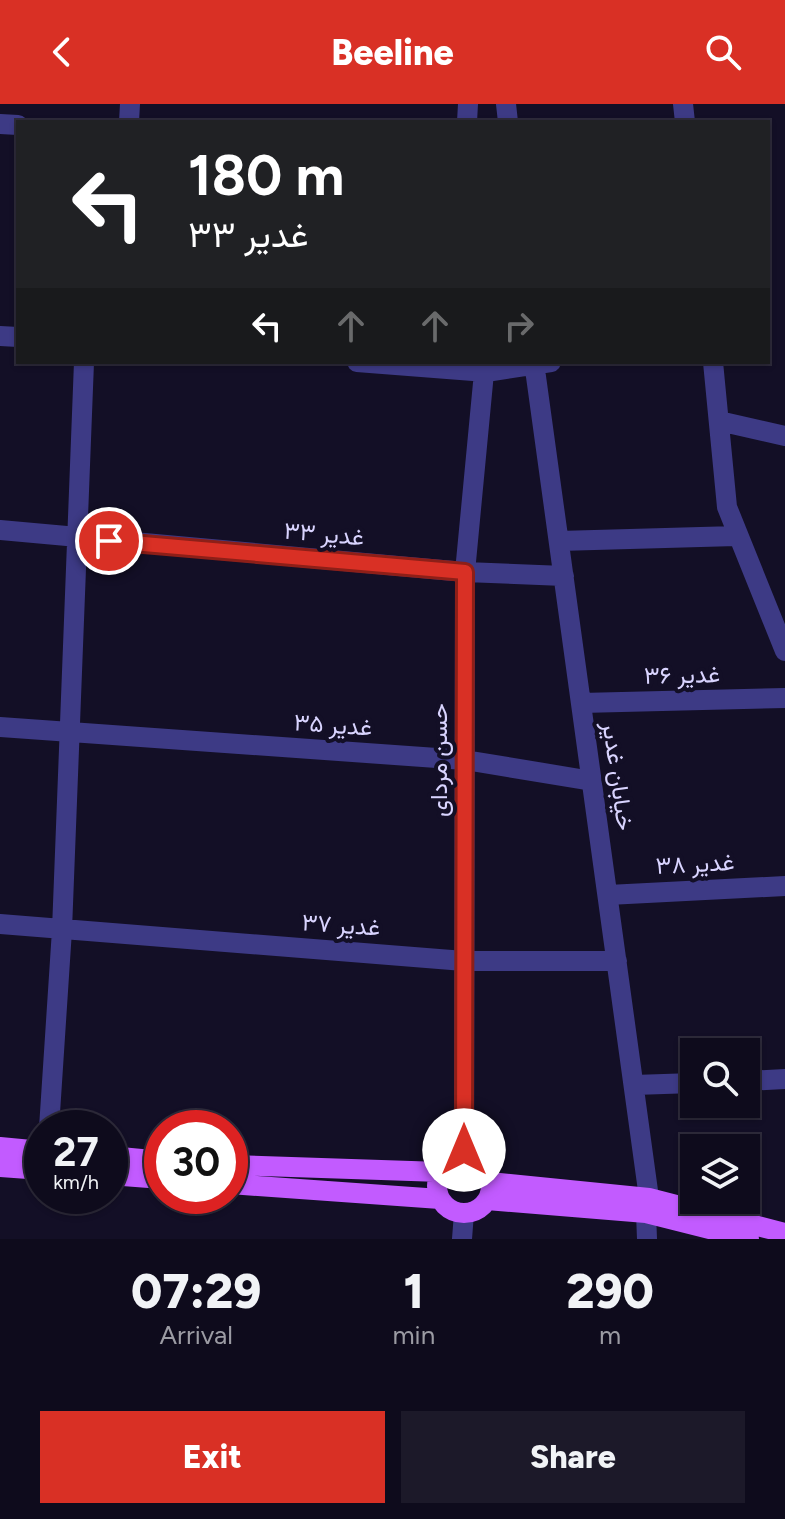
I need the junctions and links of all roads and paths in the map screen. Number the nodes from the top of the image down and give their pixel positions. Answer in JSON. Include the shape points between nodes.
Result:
{"nodes":[{"id":1,"x":84,"y":364,"type":"edge"},
{"id":2,"x":408,"y":364,"type":"edge"},
{"id":3,"x":526,"y":364,"type":"edge"},
{"id":4,"x":540,"y":364,"type":"edge"},
{"id":5,"x":713,"y":364,"type":"edge"},
{"id":6,"x":485,"y":367,"type":"edge"},
{"id":7,"x":719,"y":421,"type":"junction"},
{"id":8,"x":785,"y":436,"type":"edge"},
{"id":9,"x":0,"y":530,"type":"edge"},
{"id":10,"x":736,"y":536,"type":"junction"},
{"id":11,"x":80,"y":538,"type":"junction"},
{"id":12,"x":559,"y":541,"type":"junction"},
{"id":13,"x":465,"y":572,"type":"junction"},
{"id":14,"x":564,"y":576,"type":"junction"},
{"id":15,"x":784,"y":644,"type":"edge"},
{"id":16,"x":785,"y":698,"type":"edge"},
{"id":17,"x":581,"y":703,"type":"junction"},
{"id":18,"x":0,"y":727,"type":"edge"},
{"id":19,"x":68,"y":733,"type":"junction"},
{"id":20,"x":465,"y":760,"type":"junction"},
{"id":21,"x":592,"y":781,"type":"junction"},
{"id":22,"x":785,"y":886,"type":"edge"},
{"id":23,"x":608,"y":895,"type":"junction"},
{"id":24,"x":0,"y":924,"type":"edge"},
{"id":25,"x":62,"y":930,"type":"junction"},
{"id":26,"x":464,"y":961,"type":"junction"},
{"id":27,"x":617,"y":961,"type":"junction"},
{"id":28,"x":785,"y":1079,"type":"edge"},
{"id":29,"x":760,"y":1080,"type":"edge"},
{"id":30,"x":680,"y":1083,"type":"edge"},
{"id":31,"x":634,"y":1085,"type":"junction"},
{"id":32,"x":50,"y":1110,"type":"edge"},
{"id":33,"x":0,"y":1147,"type":"edge"},
{"id":34,"x":24,"y":1149,"type":"edge"},
{"id":35,"x":464,"y":1160,"type":"junction"},
{"id":36,"x":248,"y":1166,"type":"edge"},
{"id":37,"x":0,"y":1167,"type":"edge"},
{"id":38,"x":24,"y":1169,"type":"edge"},
{"id":39,"x":441,"y":1172,"type":"junction"},
{"id":40,"x":248,"y":1185,"type":"edge"},
{"id":41,"x":489,"y":1191,"type":"junction"},
{"id":42,"x":440,"y":1199,"type":"junction"},
{"id":43,"x":648,"y":1205,"type":"junction"},
{"id":44,"x":464,"y":1213,"type":"junction"},
{"id":45,"x":785,"y":1233,"type":"edge"},
{"id":46,"x":462,"y":1239,"type":"edge"},
{"id":47,"x":647,"y":1239,"type":"edge"},
{"id":48,"x":749,"y":1239,"type":"edge"}],
"edges":[{"from":1,"to":11,"type":"street"},
{"from":2,"to":6,"type":"street"},
{"from":3,"to":6,"type":"street"},
{"from":4,"to":12,"type":"street","name":"خیابان غدیر"},
{"from":5,"to":7,"type":"street"},
{"from":6,"to":13,"type":"street","name":"حسن مردای"},
{"from":7,"to":8,"type":"street"},
{"from":7,"to":10,"type":"street","via":[[727,507]]},
{"from":9,"to":11,"type":"street","name":"غدیر ۳۳"},
{"from":10,"to":12,"type":"street"},
{"from":10,"to":15,"type":"street"},
{"from":11,"to":13,"type":"street","name":"غدیر ۳۳"},
{"from":11,"to":19,"type":"street"},
{"from":12,"to":14,"type":"street","name":"خیابان غدیر"},
{"from":13,"to":14,"type":"street","name":"غدیر ۳۳"},
{"from":13,"to":20,"type":"street","name":"حسن مردای"},
{"from":14,"to":17,"type":"street","name":"خیابان غدیر"},
{"from":16,"to":17,"type":"street","name":"غدیر ۳۶"},
{"from":17,"to":21,"type":"street","name":"خیابان غدیر"},
{"from":18,"to":19,"type":"street","name":"غدیر ۳۵"},
{"from":19,"to":20,"type":"street","name":"غدیر ۳۵"},
{"from":19,"to":25,"type":"street"},
{"from":20,"to":21,"type":"street","name":"غدیر ۳۵"},
{"from":20,"to":26,"type":"street","name":"حسن مردای"},
{"from":21,"to":23,"type":"street","name":"خیابان غدیر"},
{"from":22,"to":23,"type":"street","name":"غدیر ۳۸"},
{"from":23,"to":27,"type":"street","name":"خیابان غدیر"},
{"from":24,"to":25,"type":"street","name":"غدیر ۳۷"},
{"from":25,"to":26,"type":"street","name":"غدیر ۳۷"},
{"from":25,"to":32,"type":"street"},
{"from":26,"to":27,"type":"street","name":"غدیر ۳۷"},
{"from":26,"to":35,"type":"street","name":"حسن مردای"},
{"from":27,"to":31,"type":"street","name":"خیابان غدیر"},
{"from":28,"to":29,"type":"street"},
{"from":30,"to":31,"type":"street"},
{"from":31,"to":43,"type":"street","name":"خیابان غدیر"},
{"from":33,"to":34,"type":"main road"},
{"from":35,"to":39,"type":"main road"},
{"from":35,"to":41,"type":"main road","via":[[482,1166]]},
{"from":36,"to":39,"type":"main road"},
{"from":37,"to":38,"type":"main road"},
{"from":39,"to":42,"type":"main road"},
{"from":40,"to":42,"type":"main road"},
{"from":41,"to":43,"type":"main road"},
{"from":41,"to":44,"type":"main road","via":[[481,1207]]},
{"from":42,"to":44,"type":"main road"},
{"from":43,"to":45,"type":"main road"},
{"from":43,"to":47,"type":"street","name":"خیابان غدیر"},
{"from":43,"to":48,"type":"main road"},
{"from":44,"to":46,"type":"street"}]}
